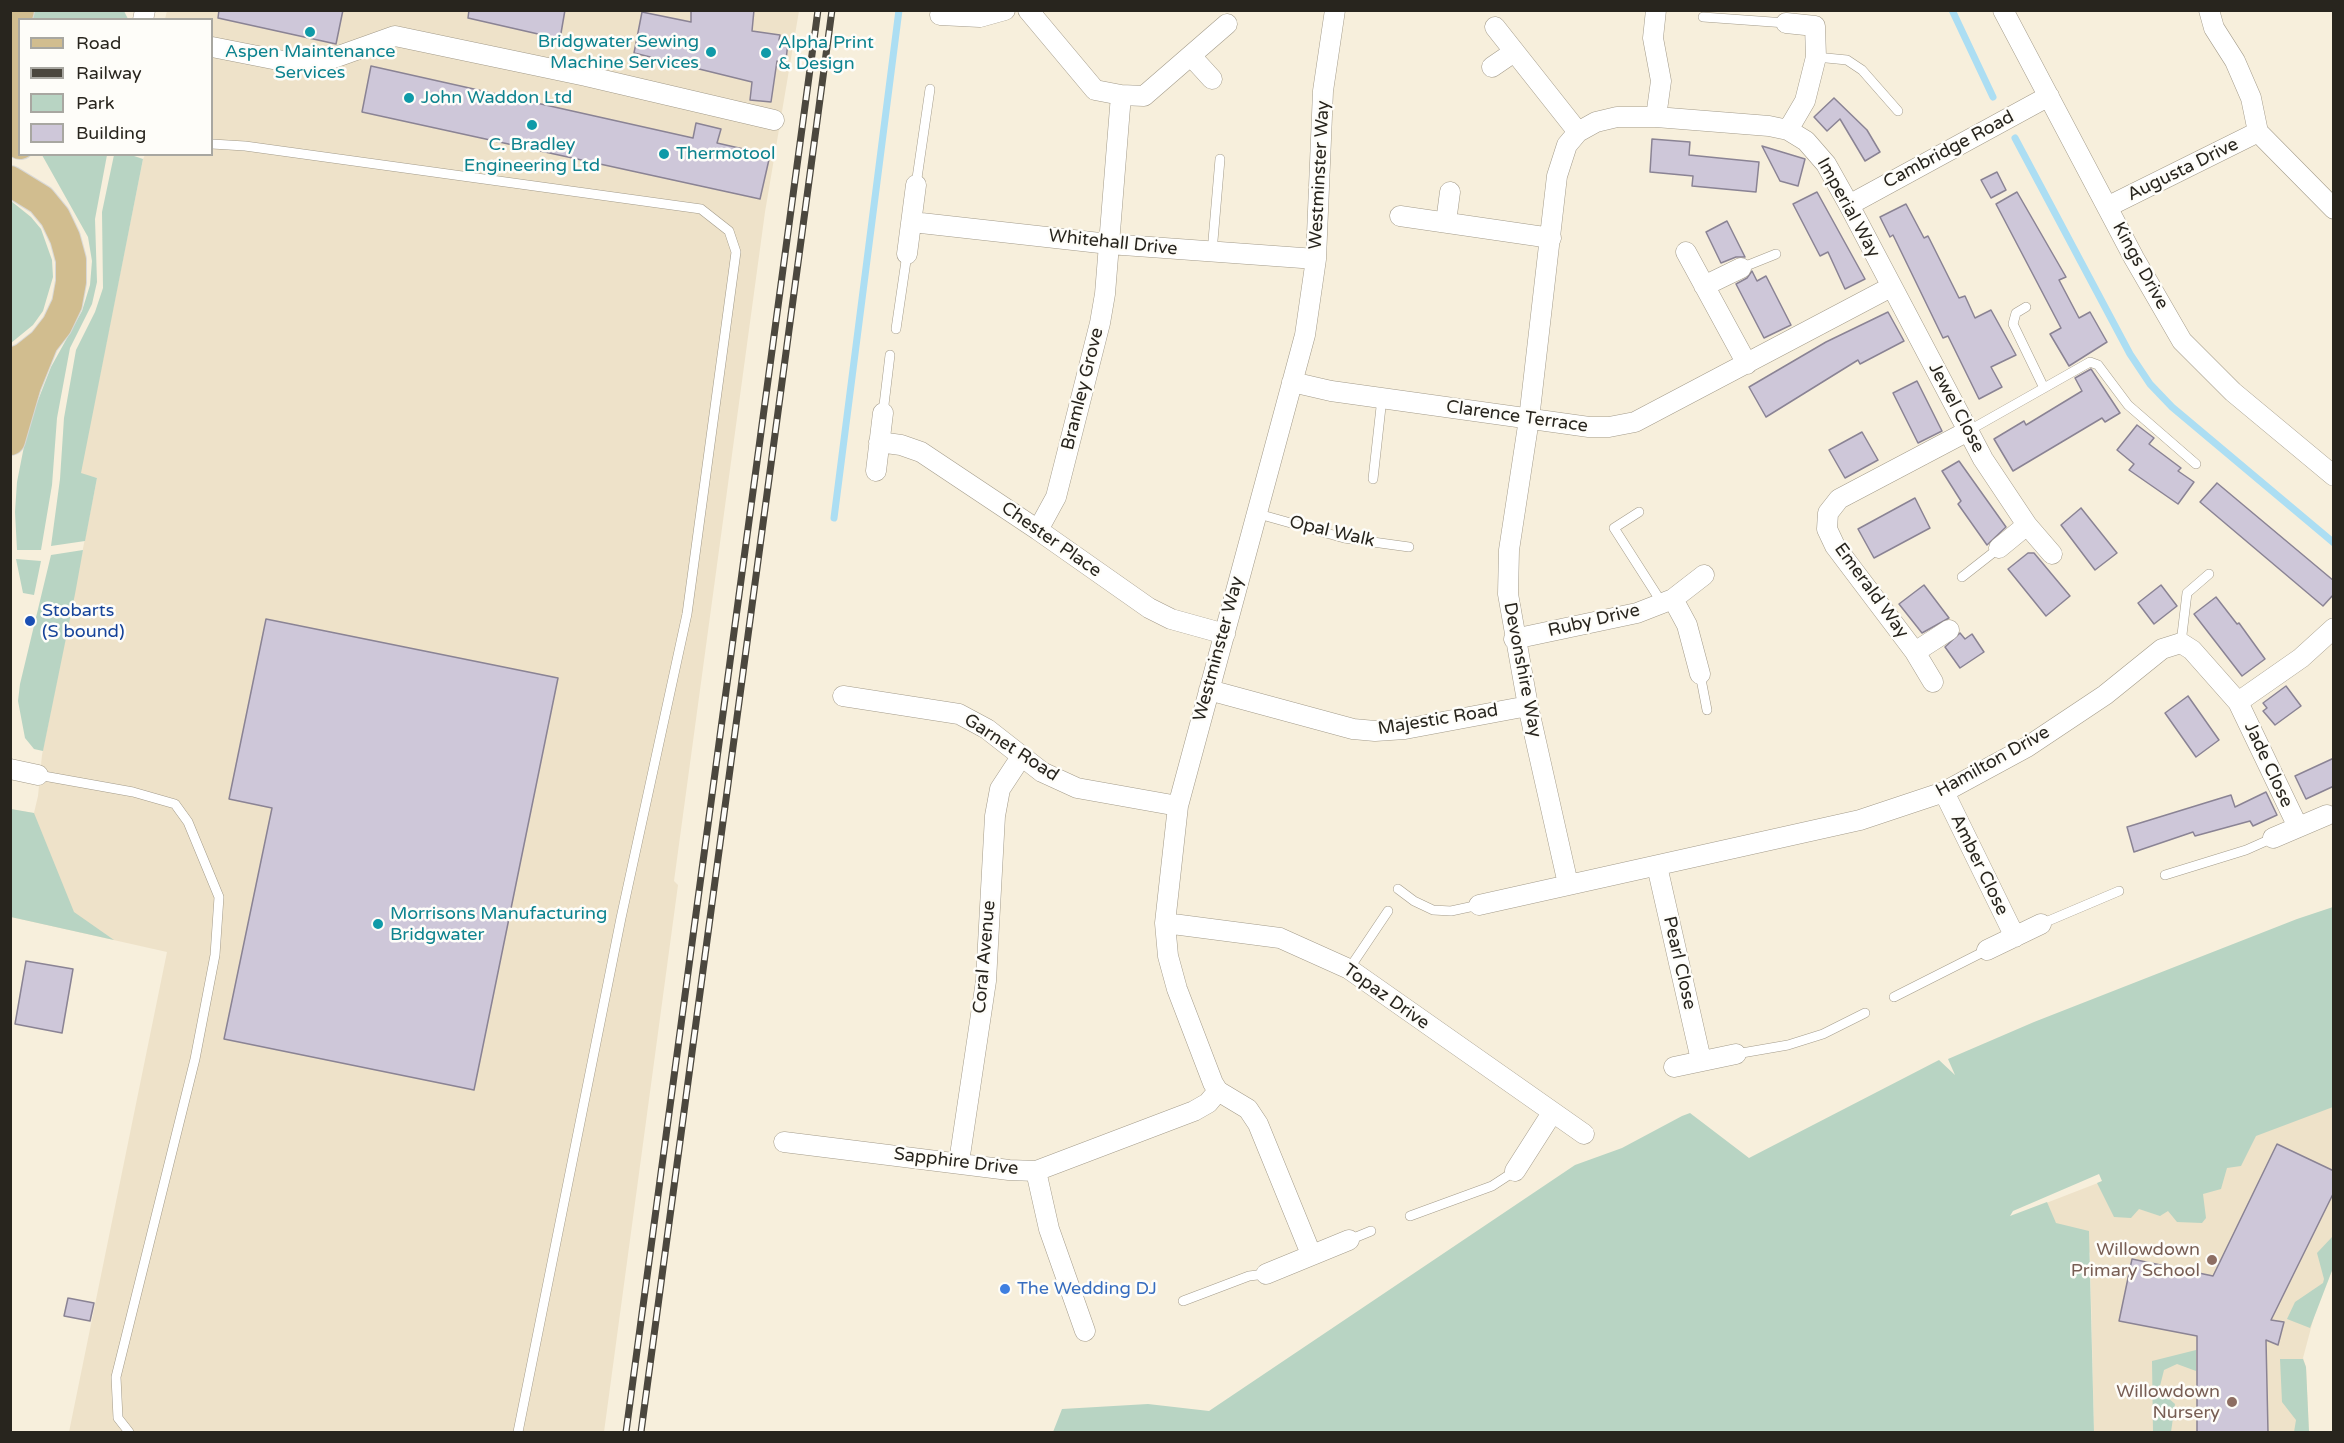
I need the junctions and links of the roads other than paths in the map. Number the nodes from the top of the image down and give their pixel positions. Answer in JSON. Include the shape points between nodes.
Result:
{"nodes":[{"id":1,"x":19,"y":10,"type":"edge"},
{"id":2,"x":1005,"y":10,"type":"edge"},
{"id":3,"x":1028,"y":10,"type":"edge"},
{"id":4,"x":1335,"y":10,"type":"edge"},
{"id":5,"x":1656,"y":10,"type":"edge"},
{"id":6,"x":2003,"y":10,"type":"edge"},
{"id":7,"x":2209,"y":10,"type":"edge"},
{"id":8,"x":940,"y":15,"type":"dead end"},
{"id":9,"x":1703,"y":17,"type":"dead end"},
{"id":10,"x":1816,"y":18,"type":"edge"},
{"id":11,"x":1786,"y":23,"type":"joint"},
{"id":12,"x":1227,"y":24,"type":"dead end"},
{"id":13,"x":1495,"y":27,"type":"dead end"},
{"id":14,"x":213,"y":47,"type":"edge"},
{"id":15,"x":1514,"y":52,"type":"junction"},
{"id":16,"x":1191,"y":56,"type":"junction"},
{"id":17,"x":1816,"y":57,"type":"junction"},
{"id":18,"x":1492,"y":68,"type":"dead end"},
{"id":19,"x":1212,"y":79,"type":"dead end"},
{"id":20,"x":930,"y":89,"type":"dead end"},
{"id":21,"x":1121,"y":95,"type":"junction"},
{"id":22,"x":2049,"y":96,"type":"junction"},
{"id":23,"x":1898,"y":111,"type":"dead end"},
{"id":24,"x":1656,"y":117,"type":"junction"},
{"id":25,"x":774,"y":120,"type":"dead end"},
{"id":26,"x":1788,"y":130,"type":"junction"},
{"id":27,"x":1578,"y":132,"type":"junction"},
{"id":28,"x":2259,"y":132,"type":"junction"},
{"id":29,"x":18,"y":134,"type":"edge"},
{"id":30,"x":213,"y":144,"type":"edge"},
{"id":31,"x":24,"y":156,"type":"edge"},
{"id":32,"x":1220,"y":159,"type":"dead end"},
{"id":33,"x":10,"y":181,"type":"edge"},
{"id":34,"x":916,"y":185,"type":"joint"},
{"id":35,"x":1450,"y":192,"type":"dead end"},
{"id":36,"x":41,"y":200,"type":"junction"},
{"id":37,"x":1849,"y":205,"type":"junction"},
{"id":38,"x":2107,"y":207,"type":"junction"},
{"id":39,"x":2334,"y":210,"type":"edge"},
{"id":40,"x":1401,"y":216,"type":"dead end"},
{"id":41,"x":912,"y":222,"type":"junction"},
{"id":42,"x":1446,"y":222,"type":"junction"},
{"id":43,"x":1551,"y":238,"type":"junction"},
{"id":44,"x":1109,"y":244,"type":"junction"},
{"id":45,"x":1686,"y":252,"type":"dead end"},
{"id":46,"x":1212,"y":253,"type":"junction"},
{"id":47,"x":907,"y":254,"type":"joint"},
{"id":48,"x":1776,"y":254,"type":"dead end"},
{"id":49,"x":1316,"y":259,"type":"junction"},
{"id":50,"x":1742,"y":268,"type":"joint"},
{"id":51,"x":1704,"y":286,"type":"junction"},
{"id":52,"x":1891,"y":287,"type":"junction"},
{"id":53,"x":2026,"y":307,"type":"dead end"},
{"id":54,"x":896,"y":329,"type":"dead end"},
{"id":55,"x":43,"y":343,"type":"junction"},
{"id":56,"x":890,"y":355,"type":"dead end"},
{"id":57,"x":10,"y":364,"type":"edge"},
{"id":58,"x":1747,"y":364,"type":"junction"},
{"id":59,"x":1292,"y":382,"type":"junction"},
{"id":60,"x":2044,"y":388,"type":"junction"},
{"id":61,"x":1382,"y":398,"type":"junction"},
{"id":62,"x":883,"y":413,"type":"joint"},
{"id":63,"x":1529,"y":418,"type":"junction"},
{"id":64,"x":1968,"y":431,"type":"junction"},
{"id":65,"x":10,"y":440,"type":"edge"},
{"id":66,"x":879,"y":442,"type":"junction"},
{"id":67,"x":2196,"y":464,"type":"dead end"},
{"id":68,"x":876,"y":471,"type":"dead end"},
{"id":69,"x":2334,"y":476,"type":"edge"},
{"id":70,"x":1373,"y":479,"type":"dead end"},
{"id":71,"x":1639,"y":512,"type":"dead end"},
{"id":72,"x":1255,"y":513,"type":"junction"},
{"id":73,"x":2027,"y":525,"type":"junction"},
{"id":74,"x":1038,"y":530,"type":"junction"},
{"id":75,"x":1409,"y":547,"type":"dead end"},
{"id":76,"x":1999,"y":548,"type":"joint"},
{"id":77,"x":2052,"y":554,"type":"dead end"},
{"id":78,"x":2209,"y":574,"type":"dead end"},
{"id":79,"x":1704,"y":575,"type":"dead end"},
{"id":80,"x":1962,"y":577,"type":"dead end"},
{"id":81,"x":1668,"y":601,"type":"junction"},
{"id":82,"x":2334,"y":628,"type":"edge"},
{"id":83,"x":1949,"y":630,"type":"dead end"},
{"id":84,"x":1225,"y":634,"type":"junction"},
{"id":85,"x":1514,"y":639,"type":"junction"},
{"id":86,"x":2181,"y":643,"type":"junction"},
{"id":87,"x":1916,"y":652,"type":"junction"},
{"id":88,"x":1700,"y":674,"type":"joint"},
{"id":89,"x":1933,"y":682,"type":"dead end"},
{"id":90,"x":1209,"y":690,"type":"junction"},
{"id":91,"x":843,"y":696,"type":"dead end"},
{"id":92,"x":2238,"y":702,"type":"junction"},
{"id":93,"x":1528,"y":706,"type":"junction"},
{"id":94,"x":1707,"y":710,"type":"dead end"},
{"id":95,"x":1021,"y":757,"type":"junction"},
{"id":96,"x":10,"y":769,"type":"edge"},
{"id":97,"x":38,"y":775,"type":"joint"},
{"id":98,"x":1944,"y":792,"type":"junction"},
{"id":99,"x":1178,"y":806,"type":"junction"},
{"id":100,"x":2330,"y":814,"type":"edge"},
{"id":101,"x":2298,"y":827,"type":"junction"},
{"id":102,"x":2273,"y":838,"type":"joint"},
{"id":103,"x":1657,"y":866,"type":"junction"},
{"id":104,"x":2165,"y":875,"type":"dead end"},
{"id":105,"x":1568,"y":884,"type":"junction"},
{"id":106,"x":1398,"y":890,"type":"dead end"},
{"id":107,"x":2119,"y":891,"type":"dead end"},
{"id":108,"x":1479,"y":905,"type":"joint"},
{"id":109,"x":1388,"y":911,"type":"dead end"},
{"id":110,"x":1165,"y":923,"type":"junction"},
{"id":111,"x":2041,"y":924,"type":"joint"},
{"id":112,"x":2014,"y":937,"type":"junction"},
{"id":113,"x":1987,"y":950,"type":"joint"},
{"id":114,"x":1349,"y":969,"type":"junction"},
{"id":115,"x":1894,"y":997,"type":"dead end"},
{"id":116,"x":1865,"y":1013,"type":"dead end"},
{"id":117,"x":1736,"y":1054,"type":"joint"},
{"id":118,"x":1701,"y":1060,"type":"junction"},
{"id":119,"x":1674,"y":1067,"type":"dead end"},
{"id":120,"x":1218,"y":1091,"type":"junction"},
{"id":121,"x":1552,"y":1113,"type":"junction"},
{"id":122,"x":1584,"y":1134,"type":"dead end"},
{"id":123,"x":784,"y":1142,"type":"dead end"},
{"id":124,"x":959,"y":1162,"type":"junction"},
{"id":125,"x":1036,"y":1171,"type":"junction"},
{"id":126,"x":1515,"y":1172,"type":"joint"},
{"id":127,"x":1410,"y":1216,"type":"dead end"},
{"id":128,"x":1371,"y":1231,"type":"dead end"},
{"id":129,"x":1349,"y":1240,"type":"joint"},
{"id":130,"x":1311,"y":1254,"type":"junction"},
{"id":131,"x":1266,"y":1274,"type":"joint"},
{"id":132,"x":1183,"y":1301,"type":"dead end"},
{"id":133,"x":1085,"y":1331,"type":"dead end"},
{"id":134,"x":129,"y":1432,"type":"edge"},
{"id":135,"x":518,"y":1432,"type":"edge"}],
"edges":[{"from":1,"to":29,"type":"main road","via":[[12,37],[11,99]]},
{"from":2,"to":8,"type":"street","via":[[980,17]]},
{"from":3,"to":21,"type":"street","via":[[1095,90]]},
{"from":4,"to":49,"type":"street","name":"Westminster Way","via":[[1323,91]]},
{"from":5,"to":24,"type":"street","via":[[1653,38],[1661,81]]},
{"from":6,"to":22,"type":"street","name":"Kings Drive"},
{"from":7,"to":28,"type":"street","name":"Augusta Drive","via":[[2214,28],[2235,61],[2251,98]]},
{"from":9,"to":11,"type":"lane"},
{"from":10,"to":11,"type":"street"},
{"from":10,"to":17,"type":"street"},
{"from":12,"to":16,"type":"street"},
{"from":13,"to":15,"type":"street"},
{"from":14,"to":25,"type":"street","via":[[283,61],[325,61],[395,36]]},
{"from":15,"to":18,"type":"street"},
{"from":15,"to":27,"type":"street"},
{"from":16,"to":19,"type":"street"},
{"from":16,"to":21,"type":"street","via":[[1144,96]]},
{"from":17,"to":23,"type":"lane","via":[[1847,60],[1862,70]]},
{"from":17,"to":26,"type":"street","via":[[1805,101]]},
{"from":20,"to":34,"type":"lane"},
{"from":21,"to":44,"type":"street","name":"Bramley Grove"},
{"from":22,"to":37,"type":"street","name":"Cambridge Road"},
{"from":22,"to":38,"type":"street","name":"Kings Drive"},
{"from":24,"to":26,"type":"street"},
{"from":24,"to":27,"type":"street","via":[[1617,117]]},
{"from":26,"to":37,"type":"street","name":"Imperial Way","via":[[1806,141],[1826,164]]},
{"from":27,"to":43,"type":"street","via":[[1560,161]]},
{"from":28,"to":38,"type":"street","name":"Augusta Drive"},
{"from":28,"to":39,"type":"street","name":"Augusta Drive"},
{"from":30,"to":135,"type":"lane","via":[[701,209],[729,231],[736,252],[687,614],[580,1117]]},
{"from":31,"to":36,"type":"main road"},
{"from":32,"to":46,"type":"lane"},
{"from":33,"to":36,"type":"main road"},
{"from":34,"to":41,"type":"street"},
{"from":35,"to":42,"type":"street"},
{"from":36,"to":55,"type":"main road","via":[[55,217],[71,260],[67,304]]},
{"from":37,"to":52,"type":"street","name":"Imperial Way"},
{"from":38,"to":69,"type":"street","name":"Kings Drive","via":[[2182,340],[2233,392]]},
{"from":40,"to":42,"type":"street"},
{"from":41,"to":44,"type":"street","name":"Whitehall Drive"},
{"from":41,"to":47,"type":"street"},
{"from":42,"to":43,"type":"street"},
{"from":43,"to":63,"type":"street"},
{"from":44,"to":46,"type":"street","name":"Whitehall Drive"},
{"from":44,"to":74,"type":"street","name":"Bramley Grove","via":[[1100,323],[1056,496]]},
{"from":45,"to":51,"type":"street"},
{"from":46,"to":49,"type":"street","name":"Whitehall Drive"},
{"from":47,"to":54,"type":"lane"},
{"from":48,"to":50,"type":"lane"},
{"from":49,"to":59,"type":"street","name":"Westminster Way","via":[[1305,335]]},
{"from":50,"to":51,"type":"street"},
{"from":51,"to":58,"type":"street"},
{"from":52,"to":58,"type":"street","name":"Clarence Terrace"},
{"from":52,"to":64,"type":"street","name":"Jewel Close"},
{"from":53,"to":60,"type":"lane","via":[[2016,313],[2013,324]]},
{"from":55,"to":57,"type":"main road"},
{"from":55,"to":65,"type":"main road"},
{"from":56,"to":62,"type":"lane"},
{"from":58,"to":63,"type":"street","name":"Clarence Terrace","via":[[1635,422],[1589,427]]},
{"from":59,"to":61,"type":"street","name":"Clarence Terrace","via":[[1331,392]]},
{"from":59,"to":72,"type":"street","name":"Westminster Way"},
{"from":60,"to":64,"type":"lane"},
{"from":60,"to":67,"type":"lane","via":[[2090,362],[2098,365],[2128,405]]},
{"from":61,"to":63,"type":"street","name":"Clarence Terrace"},
{"from":61,"to":70,"type":"lane"},
{"from":62,"to":66,"type":"street"},
{"from":63,"to":85,"type":"street","name":"Devonshire Way","via":[[1509,550],[1508,594]]},
{"from":64,"to":73,"type":"street","name":"Jewel Close"},
{"from":64,"to":87,"type":"street","name":"Emerald Way","via":[[1839,499],[1828,513],[1827,529],[1835,546]]},
{"from":66,"to":68,"type":"street"},
{"from":66,"to":74,"type":"street","name":"Chester Place","via":[[921,452]]},
{"from":71,"to":81,"type":"lane","via":[[1614,528]]},
{"from":72,"to":75,"type":"lane","name":"Opal Walk","via":[[1344,538]]},
{"from":72,"to":84,"type":"street","name":"Westminster Way"},
{"from":73,"to":76,"type":"street"},
{"from":73,"to":77,"type":"street","name":"Jewel Close"},
{"from":74,"to":84,"type":"street","name":"Chester Place","via":[[1149,608],[1171,619]]},
{"from":76,"to":80,"type":"lane"},
{"from":78,"to":86,"type":"lane","via":[[2187,593]]},
{"from":79,"to":81,"type":"street","name":"Ruby Drive"},
{"from":81,"to":85,"type":"street","name":"Ruby Drive","via":[[1637,613]]},
{"from":81,"to":88,"type":"street","via":[[1687,625]]},
{"from":82,"to":92,"type":"street","via":[[2301,658]]},
{"from":83,"to":87,"type":"street","name":"Emerald Way"},
{"from":84,"to":90,"type":"street","name":"Westminster Way"},
{"from":85,"to":93,"type":"street","name":"Devonshire Way"},
{"from":86,"to":92,"type":"street","via":[[2192,650]]},
{"from":86,"to":98,"type":"street","name":"Hamilton Drive","via":[[2162,649],[2105,695],[2027,747]]},
{"from":87,"to":89,"type":"street","name":"Emerald Way"},
{"from":88,"to":94,"type":"lane"},
{"from":90,"to":93,"type":"street","name":"Majestic Road","via":[[1353,729],[1375,731]]},
{"from":90,"to":99,"type":"street","name":"Westminster Way"},
{"from":91,"to":95,"type":"street","name":"Garnet Road","via":[[959,714],[987,729]]},
{"from":92,"to":101,"type":"street","name":"Jade Close"},
{"from":93,"to":105,"type":"street","name":"Devonshire Way"},
{"from":95,"to":99,"type":"street","name":"Garnet Road","via":[[1077,788]]},
{"from":95,"to":124,"type":"street","name":"Coral Avenue","via":[[1000,789],[994,816],[986,981]]},
{"from":96,"to":97,"type":"street"},
{"from":97,"to":134,"type":"lane","via":[[133,792],[175,804],[188,822],[219,897],[215,955],[195,1059],[116,1377],[118,1418]]},
{"from":98,"to":103,"type":"street","name":"Hamilton Drive","via":[[1860,820]]},
{"from":98,"to":112,"type":"street","name":"Amber Close"},
{"from":99,"to":110,"type":"street","name":"Westminster Way"},
{"from":100,"to":101,"type":"street","name":"Jade Close"},
{"from":101,"to":102,"type":"street","name":"Jade Close"},
{"from":102,"to":104,"type":"lane"},
{"from":103,"to":105,"type":"street","name":"Hamilton Drive"},
{"from":103,"to":118,"type":"street","name":"Pearl Close"},
{"from":105,"to":108,"type":"street","name":"Hamilton Drive"},
{"from":106,"to":108,"type":"lane","via":[[1433,910]]},
{"from":107,"to":111,"type":"lane"},
{"from":109,"to":114,"type":"lane"},
{"from":110,"to":114,"type":"street","name":"Topaz Drive","via":[[1280,938]]},
{"from":110,"to":120,"type":"street","name":"Westminster Way","via":[[1177,989]]},
{"from":111,"to":112,"type":"street","name":"Amber Close"},
{"from":112,"to":113,"type":"street","name":"Amber Close"},
{"from":113,"to":115,"type":"lane"},
{"from":114,"to":121,"type":"street","name":"Topaz Drive"},
{"from":116,"to":117,"type":"lane","via":[[1805,1039]]},
{"from":117,"to":118,"type":"street"},
{"from":118,"to":119,"type":"street"},
{"from":120,"to":125,"type":"street","name":"Sapphire Drive","via":[[1194,1111]]},
{"from":120,"to":130,"type":"street","via":[[1248,1109],[1258,1124]]},
{"from":121,"to":122,"type":"street","name":"Topaz Drive"},
{"from":121,"to":126,"type":"street"},
{"from":123,"to":124,"type":"street","name":"Sapphire Drive"},
{"from":124,"to":125,"type":"street","name":"Sapphire Drive"},
{"from":125,"to":133,"type":"street","via":[[1049,1229]]},
{"from":126,"to":127,"type":"lane","via":[[1492,1186]]},
{"from":128,"to":129,"type":"lane"},
{"from":129,"to":130,"type":"street"},
{"from":130,"to":131,"type":"street"},
{"from":131,"to":132,"type":"lane","via":[[1249,1276]]}]}
